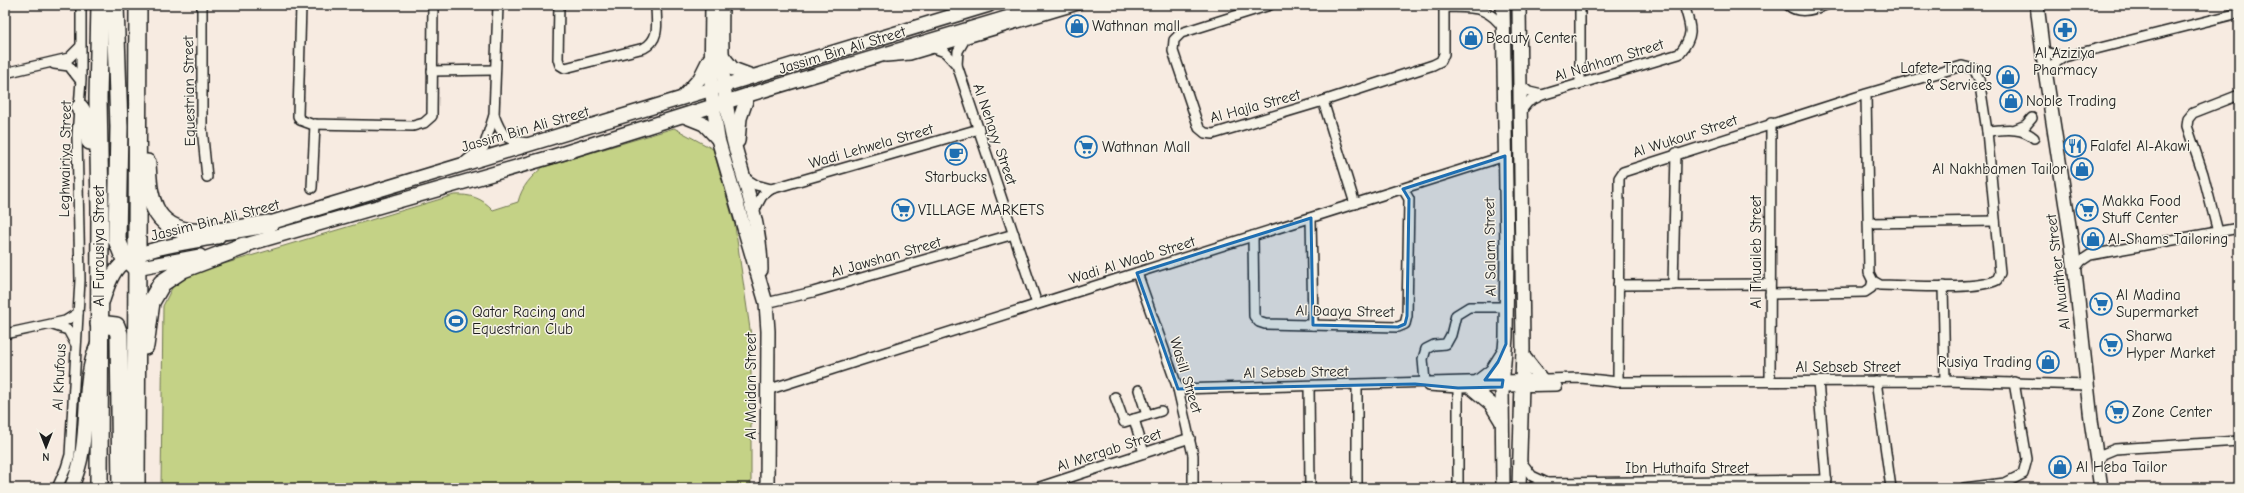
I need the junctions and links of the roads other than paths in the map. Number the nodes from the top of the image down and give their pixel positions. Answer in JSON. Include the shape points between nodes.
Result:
{"nodes":[{"id":1,"x":81,"y":5,"type":"edge"},
{"id":2,"x":100,"y":5,"type":"edge"},
{"id":3,"x":115,"y":5,"type":"edge"},
{"id":4,"x":138,"y":5,"type":"edge"},
{"id":5,"x":202,"y":5,"type":"edge"},
{"id":6,"x":301,"y":5,"type":"edge"},
{"id":7,"x":433,"y":5,"type":"edge"},
{"id":8,"x":498,"y":5,"type":"edge"},
{"id":9,"x":559,"y":5,"type":"edge"},
{"id":10,"x":656,"y":5,"type":"edge"},
{"id":11,"x":712,"y":5,"type":"edge"},
{"id":12,"x":722,"y":5,"type":"edge"},
{"id":13,"x":990,"y":5,"type":"edge"},
{"id":14,"x":1049,"y":5,"type":"edge"},
{"id":15,"x":1078,"y":5,"type":"edge"},
{"id":16,"x":1270,"y":5,"type":"edge"},
{"id":17,"x":1503,"y":5,"type":"edge"},
{"id":18,"x":1519,"y":5,"type":"edge"},
{"id":19,"x":1580,"y":5,"type":"edge"},
{"id":20,"x":1684,"y":5,"type":"edge"},
{"id":21,"x":1788,"y":5,"type":"edge"},
{"id":22,"x":1826,"y":5,"type":"edge"},
{"id":23,"x":2037,"y":5,"type":"edge"},
{"id":24,"x":1444,"y":6,"type":"edge"},
{"id":25,"x":1480,"y":6,"type":"edge"},
{"id":26,"x":2239,"y":13,"type":"edge"},
{"id":27,"x":1504,"y":29,"type":"junction"},
{"id":28,"x":965,"y":39,"type":"junction"},
{"id":29,"x":80,"y":47,"type":"junction"},
{"id":30,"x":934,"y":48,"type":"junction"},
{"id":31,"x":2042,"y":51,"type":"junction"},
{"id":32,"x":716,"y":53,"type":"junction"},
{"id":33,"x":881,"y":56,"type":"junction"},
{"id":34,"x":2064,"y":57,"type":"junction"},
{"id":35,"x":46,"y":64,"type":"junction"},
{"id":36,"x":957,"y":65,"type":"junction"},
{"id":37,"x":494,"y":70,"type":"junction"},
{"id":38,"x":2045,"y":70,"type":"junction"},
{"id":39,"x":432,"y":71,"type":"junction"},
{"id":40,"x":5,"y":73,"type":"edge"},
{"id":41,"x":752,"y":76,"type":"junction"},
{"id":42,"x":138,"y":79,"type":"junction"},
{"id":43,"x":81,"y":80,"type":"junction"},
{"id":44,"x":1580,"y":82,"type":"junction"},
{"id":45,"x":1520,"y":85,"type":"junction"},
{"id":46,"x":717,"y":86,"type":"junction"},
{"id":47,"x":1866,"y":94,"type":"junction"},
{"id":48,"x":748,"y":95,"type":"junction"},
{"id":49,"x":1542,"y":95,"type":"junction"},
{"id":50,"x":2239,"y":95,"type":"edge"},
{"id":51,"x":681,"y":99,"type":"junction"},
{"id":52,"x":1324,"y":102,"type":"junction"},
{"id":53,"x":720,"y":105,"type":"junction"},
{"id":54,"x":80,"y":108,"type":"junction"},
{"id":55,"x":1520,"y":112,"type":"junction"},
{"id":56,"x":494,"y":115,"type":"junction"},
{"id":57,"x":684,"y":116,"type":"junction"},
{"id":58,"x":2032,"y":118,"type":"dead end"},
{"id":59,"x":1771,"y":123,"type":"junction"},
{"id":60,"x":313,"y":124,"type":"junction"},
{"id":61,"x":979,"y":129,"type":"junction"},
{"id":62,"x":2016,"y":129,"type":"junction"},
{"id":63,"x":1987,"y":131,"type":"junction"},
{"id":64,"x":2034,"y":138,"type":"dead end"},
{"id":65,"x":718,"y":139,"type":"junction"},
{"id":66,"x":535,"y":144,"type":"junction"},
{"id":67,"x":737,"y":153,"type":"junction"},
{"id":68,"x":1676,"y":153,"type":"junction"},
{"id":69,"x":1505,"y":156,"type":"junction"},
{"id":70,"x":455,"y":167,"type":"junction"},
{"id":71,"x":207,"y":177,"type":"dead end"},
{"id":72,"x":743,"y":177,"type":"junction"},
{"id":73,"x":312,"y":188,"type":"dead end"},
{"id":74,"x":771,"y":189,"type":"junction"},
{"id":75,"x":1403,"y":189,"type":"junction"},
{"id":76,"x":1355,"y":204,"type":"junction"},
{"id":77,"x":100,"y":208,"type":"junction"},
{"id":78,"x":754,"y":211,"type":"junction"},
{"id":79,"x":1311,"y":218,"type":"junction"},
{"id":80,"x":1995,"y":221,"type":"junction"},
{"id":81,"x":1869,"y":223,"type":"junction"},
{"id":82,"x":269,"y":224,"type":"junction"},
{"id":83,"x":2239,"y":228,"type":"edge"},
{"id":84,"x":2218,"y":232,"type":"junction"},
{"id":85,"x":1014,"y":234,"type":"junction"},
{"id":86,"x":1253,"y":236,"type":"junction"},
{"id":87,"x":2072,"y":245,"type":"junction"},
{"id":88,"x":244,"y":246,"type":"junction"},
{"id":89,"x":156,"y":250,"type":"junction"},
{"id":90,"x":2090,"y":255,"type":"junction"},
{"id":91,"x":133,"y":261,"type":"junction"},
{"id":92,"x":158,"y":266,"type":"junction"},
{"id":93,"x":2075,"y":269,"type":"junction"},
{"id":94,"x":1137,"y":273,"type":"junction"},
{"id":95,"x":1873,"y":281,"type":"junction"},
{"id":96,"x":1770,"y":284,"type":"junction"},
{"id":97,"x":761,"y":285,"type":"junction"},
{"id":98,"x":1618,"y":285,"type":"junction"},
{"id":99,"x":1673,"y":285,"type":"junction"},
{"id":100,"x":1943,"y":286,"type":"junction"},
{"id":101,"x":1770,"y":294,"type":"junction"},
{"id":102,"x":766,"y":303,"type":"junction"},
{"id":103,"x":1037,"y":304,"type":"junction"},
{"id":104,"x":1507,"y":307,"type":"junction"},
{"id":105,"x":78,"y":313,"type":"junction"},
{"id":106,"x":99,"y":319,"type":"junction"},
{"id":107,"x":52,"y":324,"type":"junction"},
{"id":108,"x":1312,"y":325,"type":"junction"},
{"id":109,"x":5,"y":334,"type":"edge"},
{"id":110,"x":98,"y":342,"type":"junction"},
{"id":111,"x":75,"y":343,"type":"junction"},
{"id":112,"x":1505,"y":350,"type":"junction"},
{"id":113,"x":1523,"y":356,"type":"junction"},
{"id":114,"x":1542,"y":380,"type":"junction"},
{"id":115,"x":1608,"y":381,"type":"junction"},
{"id":116,"x":1770,"y":381,"type":"junction"},
{"id":117,"x":1818,"y":381,"type":"junction"},
{"id":118,"x":1876,"y":381,"type":"junction"},
{"id":119,"x":1944,"y":381,"type":"junction"},
{"id":120,"x":1425,"y":382,"type":"junction"},
{"id":121,"x":1618,"y":382,"type":"junction"},
{"id":122,"x":2014,"y":382,"type":"junction"},
{"id":123,"x":1415,"y":384,"type":"junction"},
{"id":124,"x":1476,"y":384,"type":"junction"},
{"id":125,"x":1503,"y":384,"type":"junction"},
{"id":126,"x":1521,"y":384,"type":"junction"},
{"id":127,"x":1357,"y":385,"type":"junction"},
{"id":128,"x":2088,"y":385,"type":"junction"},
{"id":129,"x":1309,"y":386,"type":"junction"},
{"id":130,"x":1458,"y":388,"type":"junction"},
{"id":131,"x":1178,"y":389,"type":"junction"},
{"id":132,"x":767,"y":390,"type":"junction"},
{"id":133,"x":1139,"y":390,"type":"dead end"},
{"id":134,"x":1115,"y":397,"type":"dead end"},
{"id":135,"x":137,"y":406,"type":"junction"},
{"id":136,"x":1161,"y":411,"type":"dead end"},
{"id":137,"x":1148,"y":415,"type":"junction"},
{"id":138,"x":1134,"y":419,"type":"junction"},
{"id":139,"x":1503,"y":425,"type":"junction"},
{"id":140,"x":1190,"y":438,"type":"junction"},
{"id":141,"x":2094,"y":439,"type":"junction"},
{"id":142,"x":2239,"y":440,"type":"edge"},
{"id":143,"x":2115,"y":448,"type":"junction"},
{"id":144,"x":1144,"y":453,"type":"junction"},
{"id":145,"x":1519,"y":458,"type":"junction"},
{"id":146,"x":2097,"y":462,"type":"junction"},
{"id":147,"x":1547,"y":483,"type":"junction"},
{"id":148,"x":1827,"y":484,"type":"edge"},
{"id":149,"x":1672,"y":485,"type":"edge"},
{"id":150,"x":1766,"y":485,"type":"edge"},
{"id":151,"x":57,"y":488,"type":"edge"},
{"id":152,"x":71,"y":488,"type":"edge"},
{"id":153,"x":99,"y":488,"type":"edge"},
{"id":154,"x":121,"y":488,"type":"edge"},
{"id":155,"x":136,"y":488,"type":"edge"},
{"id":156,"x":767,"y":488,"type":"edge"},
{"id":157,"x":1037,"y":488,"type":"edge"},
{"id":158,"x":1193,"y":488,"type":"edge"},
{"id":159,"x":1310,"y":488,"type":"edge"},
{"id":160,"x":1356,"y":488,"type":"edge"},
{"id":161,"x":1458,"y":488,"type":"edge"},
{"id":162,"x":1503,"y":488,"type":"edge"},
{"id":163,"x":1519,"y":488,"type":"edge"},
{"id":164,"x":1531,"y":488,"type":"edge"},
{"id":165,"x":1891,"y":488,"type":"edge"},
{"id":166,"x":1964,"y":488,"type":"edge"},
{"id":167,"x":2101,"y":488,"type":"edge"}],
"edges":[{"from":1,"to":29,"type":"street","name":"Leghwairiya Street"},
{"from":2,"to":77,"type":"highway","name":"Al Furousiya Street"},
{"from":3,"to":91,"type":"highway","via":[[119,127],[117,235],[120,249]]},
{"from":4,"to":42,"type":"highway"},
{"from":5,"to":71,"type":"street","name":"Equestrian Street","via":[[202,128]]},
{"from":6,"to":60,"type":"street","via":[[298,116],[305,124]]},
{"from":7,"to":39,"type":"street"},
{"from":8,"to":37,"type":"street"},
{"from":9,"to":10,"type":"street","via":[[558,59],[560,65],[565,68],[652,44],[656,37]]},
{"from":11,"to":32,"type":"street"},
{"from":12,"to":32,"type":"street"},
{"from":13,"to":41,"type":"street","name":"Jassim Bin Ali Street"},
{"from":14,"to":33,"type":"street","name":"Jassim Bin Ali Street"},
{"from":15,"to":28,"type":"street"},
{"from":16,"to":52,"type":"street","name":"Al Hajla Street","via":[[1181,33],[1174,40],[1173,51],[1199,128],[1204,134],[1212,134]]},
{"from":17,"to":27,"type":"street","name":"Al Salam Street"},
{"from":18,"to":45,"type":"street","name":"Al Salam Street"},
{"from":19,"to":44,"type":"street"},
{"from":20,"to":44,"type":"street","name":"Al Nahham Street","via":[[1691,28],[1688,42],[1679,54]]},
{"from":21,"to":22,"type":"street","via":[[1807,11]]},
{"from":23,"to":31,"type":"street","name":"Al Muaither Street"},
{"from":24,"to":25,"type":"street","name":"Al Hajla Street"},
{"from":24,"to":52,"type":"street","name":"Al Hajla Street","via":[[1444,54],[1441,61]]},
{"from":25,"to":27,"type":"street","name":"Al Hajla Street"},
{"from":26,"to":34,"type":"street"},
{"from":27,"to":69,"type":"street","name":"Al Salam Street"},
{"from":28,"to":30,"type":"street"},
{"from":28,"to":36,"type":"street","via":[[958,51]]},
{"from":29,"to":35,"type":"street","via":[[69,58]]},
{"from":29,"to":43,"type":"street","name":"Leghwairiya Street"},
{"from":30,"to":33,"type":"street","via":[[904,57]]},
{"from":30,"to":36,"type":"street","name":"Al Nehayy Street","via":[[945,52]]},
{"from":31,"to":34,"type":"street"},
{"from":31,"to":38,"type":"street","name":"Al Muaither Street"},
{"from":32,"to":41,"type":"street","via":[[733,69]]},
{"from":32,"to":46,"type":"street"},
{"from":32,"to":51,"type":"street","via":[[700,78]]},
{"from":33,"to":48,"type":"street","name":"Jassim Bin Ali Street"},
{"from":34,"to":38,"type":"street"},
{"from":35,"to":40,"type":"street"},
{"from":35,"to":43,"type":"street","via":[[69,66]]},
{"from":36,"to":61,"type":"street","name":"Al Nehayy Street"},
{"from":37,"to":39,"type":"street"},
{"from":37,"to":56,"type":"street"},
{"from":38,"to":87,"type":"street","name":"Al Muaither Street"},
{"from":39,"to":60,"type":"street","via":[[432,116],[424,123],[413,126]]},
{"from":41,"to":46,"type":"street","name":"Jassim Bin Ali Street"},
{"from":42,"to":82,"type":"highway","via":[[150,191],[160,216],[172,227],[193,233]]},
{"from":42,"to":91,"type":"highway"},
{"from":43,"to":54,"type":"street","name":"Leghwairiya Street"},
{"from":44,"to":49,"type":"street","name":"Al Nahham Street"},
{"from":45,"to":49,"type":"street","name":"Al Nahham Street","via":[[1528,92]]},
{"from":45,"to":55,"type":"street","name":"Al Salam Street"},
{"from":46,"to":51,"type":"street","name":"Jassim Bin Ali Street"},
{"from":46,"to":53,"type":"street"},
{"from":47,"to":59,"type":"street","name":"Al Wukour Street"},
{"from":47,"to":63,"type":"street","name":"Al Wukour Street","via":[[1962,66],[1974,69],[1979,79]]},
{"from":47,"to":81,"type":"street"},
{"from":48,"to":53,"type":"street","name":"Jassim Bin Ali Street"},
{"from":48,"to":67,"type":"street","via":[[739,126]]},
{"from":49,"to":55,"type":"street","name":"Al Nahham Street","via":[[1528,102]]},
{"from":50,"to":84,"type":"street","via":[[2193,113],[2188,119],[2187,126]]},
{"from":51,"to":66,"type":"street","name":"Jassim Bin Ali Street"},
{"from":52,"to":76,"type":"street","name":"Al Hajla Street"},
{"from":53,"to":57,"type":"street","name":"Jassim Bin Ali Street"},
{"from":53,"to":65,"type":"street","name":"Al Maidan Street"},
{"from":53,"to":67,"type":"street","name":"Al Maidan Street"},
{"from":54,"to":77,"type":"highway","via":[[87,120]]},
{"from":54,"to":105,"type":"street","name":"Leghwairiya Street","via":[[77,136],[80,280]]},
{"from":55,"to":113,"type":"street","name":"Al Salam Street"},
{"from":56,"to":66,"type":"street","via":[[499,130],[504,135],[514,142]]},
{"from":56,"to":70,"type":"street","via":[[484,147]]},
{"from":57,"to":65,"type":"street","via":[[704,124]]},
{"from":57,"to":88,"type":"street","name":"Jassim Bin Ali Street","via":[[544,160]]},
{"from":58,"to":62,"type":"street","via":[[2026,125]]},
{"from":59,"to":68,"type":"street","name":"Al Wukour Street"},
{"from":59,"to":96,"type":"street","name":"Al Thuaileb Street"},
{"from":60,"to":73,"type":"street","via":[[310,137],[313,140]]},
{"from":61,"to":74,"type":"street","name":"Wadi Lehwela Street"},
{"from":61,"to":85,"type":"street","name":"Al Nehayy Street"},
{"from":62,"to":63,"type":"street"},
{"from":62,"to":64,"type":"street","via":[[2027,132]]},
{"from":63,"to":80,"type":"street","name":"Al Wukour Street"},
{"from":65,"to":97,"type":"street","name":"Al Maidan Street"},
{"from":66,"to":70,"type":"street","name":"Jassim Bin Ali Street"},
{"from":67,"to":72,"type":"street","name":"Al Maidan Street"},
{"from":68,"to":98,"type":"street","name":"Al Wukour Street","via":[[1628,168],[1619,178]]},
{"from":68,"to":99,"type":"street"},
{"from":69,"to":75,"type":"street","name":"Wadi Al Waab Street"},
{"from":69,"to":104,"type":"street","name":"Al Salam Street"},
{"from":70,"to":82,"type":"street","name":"Jassim Bin Ali Street"},
{"from":72,"to":74,"type":"street","via":[[756,185]]},
{"from":72,"to":78,"type":"street","name":"Al Maidan Street"},
{"from":74,"to":78,"type":"street","name":"Wadi Lehwela Street","via":[[758,201]]},
{"from":75,"to":76,"type":"street","name":"Wadi Al Waab Street"},
{"from":75,"to":108,"type":"street","name":"Al Daaya Street","via":[[1410,199],[1405,324],[1398,327]]},
{"from":76,"to":79,"type":"street","name":"Wadi Al Waab Street"},
{"from":77,"to":106,"type":"highway","name":"Al Furousiya Street"},
{"from":78,"to":97,"type":"street","name":"Al Maidan Street","via":[[760,244]]},
{"from":79,"to":86,"type":"street","name":"Wadi Al Waab Street"},
{"from":79,"to":108,"type":"street"},
{"from":80,"to":81,"type":"street"},
{"from":80,"to":100,"type":"street","name":"Al Wukour Street","via":[[2000,273],[1997,280],[1988,284]]},
{"from":81,"to":95,"type":"street","via":[[1869,273]]},
{"from":82,"to":89,"type":"street","name":"Jassim Bin Ali Street"},
{"from":83,"to":84,"type":"street"},
{"from":84,"to":90,"type":"street"},
{"from":85,"to":102,"type":"street","name":"Al Jawshan Street","via":[[813,292]]},
{"from":85,"to":103,"type":"street","name":"Al Nehayy Street"},
{"from":86,"to":94,"type":"street","name":"Wadi Al Waab Street"},
{"from":86,"to":108,"type":"street","name":"Al Daaya Street","via":[[1254,316],[1258,322],[1265,324]]},
{"from":87,"to":90,"type":"street"},
{"from":87,"to":93,"type":"street","name":"Al Muaither Street"},
{"from":88,"to":92,"type":"street","name":"Jassim Bin Ali Street"},
{"from":88,"to":135,"type":"highway","via":[[183,269],[162,282],[151,302]]},
{"from":89,"to":91,"type":"street","name":"Jassim Bin Ali Street"},
{"from":89,"to":92,"type":"street","via":[[150,258]]},
{"from":90,"to":93,"type":"street"},
{"from":91,"to":92,"type":"street","name":"Jassim Bin Ali Street"},
{"from":91,"to":106,"type":"street","via":[[117,269],[106,288]]},
{"from":91,"to":135,"type":"highway"},
{"from":93,"to":128,"type":"street","name":"Al Muaither Street"},
{"from":94,"to":103,"type":"street","name":"Wadi Al Waab Street"},
{"from":94,"to":131,"type":"street","name":"Wasill Street"},
{"from":95,"to":100,"type":"street","name":"Al Wukour Street","via":[[1880,284]]},
{"from":95,"to":101,"type":"street","via":[[1871,288],[1865,292]]},
{"from":96,"to":99,"type":"street"},
{"from":96,"to":101,"type":"street","name":"Al Thuaileb Street"},
{"from":97,"to":102,"type":"street","name":"Al Maidan Street"},
{"from":98,"to":99,"type":"street"},
{"from":98,"to":121,"type":"street","name":"Al Wukour Street"},
{"from":100,"to":119,"type":"street"},
{"from":101,"to":116,"type":"street","name":"Al Thuaileb Street"},
{"from":102,"to":132,"type":"street","name":"Al Maidan Street"},
{"from":103,"to":132,"type":"street","name":"Wadi Al Waab Street"},
{"from":104,"to":112,"type":"street","name":"Al Salam Street"},
{"from":104,"to":120,"type":"street","via":[[1469,307],[1456,315],[1446,344],[1426,349],[1423,359]]},
{"from":105,"to":107,"type":"street","via":[[65,321]]},
{"from":105,"to":111,"type":"street","name":"Al Khufous"},
{"from":106,"to":110,"type":"highway","name":"Al Furousiya Street"},
{"from":106,"to":154,"type":"highway","via":[[116,326],[119,334]]},
{"from":107,"to":109,"type":"street"},
{"from":107,"to":111,"type":"street","via":[[68,330]]},
{"from":110,"to":152,"type":"street","via":[[91,359],[83,450]]},
{"from":110,"to":153,"type":"highway","name":"Al Furousiya Street"},
{"from":111,"to":151,"type":"street","name":"Al Khufous","via":[[70,455]]},
{"from":112,"to":124,"type":"street","via":[[1492,371]]},
{"from":112,"to":125,"type":"street","name":"Al Salam Street"},
{"from":113,"to":114,"type":"street"},
{"from":113,"to":126,"type":"street","name":"Al Salam Street"},
{"from":114,"to":115,"type":"street","name":"Al Sebseb Street","via":[[1590,378]]},
{"from":114,"to":126,"type":"street","name":"Al Sebseb Street"},
{"from":115,"to":121,"type":"street","name":"Al Sebseb Street"},
{"from":115,"to":126,"type":"street","name":"Al Sebseb Street","via":[[1590,384]]},
{"from":116,"to":117,"type":"street","name":"Al Sebseb Street"},
{"from":116,"to":121,"type":"street","name":"Al Sebseb Street"},
{"from":117,"to":118,"type":"street","name":"Al Sebseb Street"},
{"from":117,"to":148,"type":"street"},
{"from":118,"to":119,"type":"street","name":"Al Sebseb Street"},
{"from":118,"to":165,"type":"street"},
{"from":119,"to":122,"type":"street","name":"Al Sebseb Street"},
{"from":120,"to":123,"type":"street","name":"Al Sebseb Street"},
{"from":120,"to":124,"type":"street","name":"Al Sebseb Street"},
{"from":122,"to":128,"type":"street","name":"Al Sebseb Street"},
{"from":122,"to":166,"type":"street","via":[[2027,459],[2023,474],[2005,484]]},
{"from":123,"to":127,"type":"street","name":"Al Sebseb Street"},
{"from":123,"to":130,"type":"street","name":"Al Sebseb Street"},
{"from":124,"to":125,"type":"street","name":"Al Sebseb Street"},
{"from":124,"to":130,"type":"street","name":"Al Sebseb Street"},
{"from":124,"to":139,"type":"street"},
{"from":125,"to":126,"type":"street","name":"Al Sebseb Street"},
{"from":125,"to":139,"type":"street","name":"Al Salam Street"},
{"from":126,"to":145,"type":"street","name":"Al Salam Street"},
{"from":127,"to":129,"type":"street","name":"Al Sebseb Street"},
{"from":127,"to":160,"type":"street"},
{"from":128,"to":141,"type":"street","name":"Al Muaither Street"},
{"from":129,"to":131,"type":"street","name":"Al Sebseb Street"},
{"from":129,"to":159,"type":"street"},
{"from":130,"to":161,"type":"street"},
{"from":131,"to":140,"type":"street","name":"Wasill Street"},
{"from":132,"to":156,"type":"street","name":"Al Maidan Street"},
{"from":133,"to":137,"type":"street"},
{"from":134,"to":138,"type":"street","via":[[1124,422]]},
{"from":135,"to":155,"type":"highway"},
{"from":136,"to":137,"type":"street"},
{"from":137,"to":138,"type":"street"},
{"from":138,"to":144,"type":"street"},
{"from":139,"to":162,"type":"street","name":"Al Salam Street"},
{"from":140,"to":144,"type":"street","name":"Al Merqab Street"},
{"from":140,"to":158,"type":"street","name":"Wasill Street"},
{"from":141,"to":143,"type":"street"},
{"from":141,"to":146,"type":"street","name":"Al Muaither Street"},
{"from":142,"to":143,"type":"street"},
{"from":143,"to":146,"type":"street","via":[[2103,454]]},
{"from":144,"to":157,"type":"street","name":"Al Merqab Street"},
{"from":145,"to":147,"type":"street","via":[[1532,476]]},
{"from":145,"to":163,"type":"street","name":"Al Salam Street"},
{"from":146,"to":167,"type":"street","name":"Al Muaither Street"},
{"from":147,"to":149,"type":"street","name":"Ibn Huthaifa Street"},
{"from":147,"to":164,"type":"street","name":"Ibn Huthaifa Street"},
{"from":148,"to":150,"type":"street","name":"Ibn Huthaifa Street"},
{"from":149,"to":150,"type":"street","name":"Ibn Huthaifa Street"}]}
